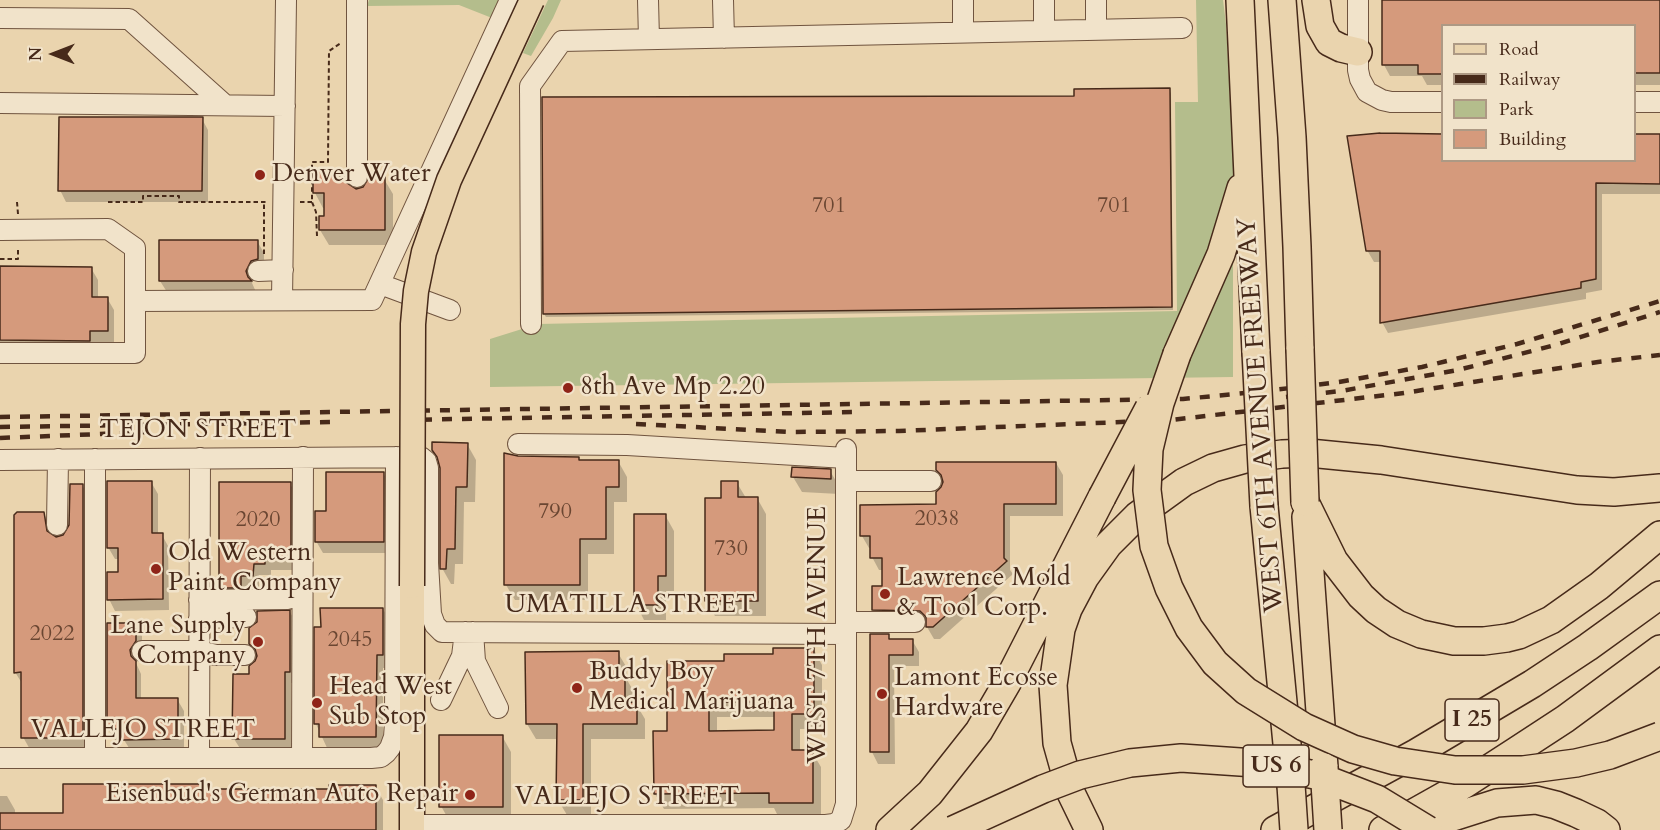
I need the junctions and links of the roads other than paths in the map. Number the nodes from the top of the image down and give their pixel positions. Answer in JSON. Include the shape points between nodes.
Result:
{"nodes":[{"id":1,"x":286,"y":0,"type":"edge"},
{"id":2,"x":357,"y":0,"type":"edge"},
{"id":3,"x":510,"y":0,"type":"edge"},
{"id":4,"x":532,"y":0,"type":"edge"},
{"id":5,"x":648,"y":0,"type":"edge"},
{"id":6,"x":723,"y":0,"type":"edge"},
{"id":7,"x":963,"y":0,"type":"edge"},
{"id":8,"x":1044,"y":0,"type":"edge"},
{"id":9,"x":1096,"y":0,"type":"edge"},
{"id":10,"x":1235,"y":0,"type":"edge"},
{"id":11,"x":1240,"y":0,"type":"edge"},
{"id":12,"x":1282,"y":0,"type":"edge"},
{"id":13,"x":1287,"y":0,"type":"edge"},
{"id":14,"x":1316,"y":0,"type":"edge"},
{"id":15,"x":1358,"y":0,"type":"edge"},
{"id":16,"x":0,"y":18,"type":"edge"},
{"id":17,"x":1182,"y":28,"type":"dead end"},
{"id":18,"x":1096,"y":29,"type":"junction"},
{"id":19,"x":1044,"y":30,"type":"junction"},
{"id":20,"x":963,"y":32,"type":"junction"},
{"id":21,"x":1285,"y":33,"type":"junction"},
{"id":22,"x":724,"y":38,"type":"junction"},
{"id":23,"x":649,"y":39,"type":"junction"},
{"id":24,"x":1241,"y":43,"type":"junction"},
{"id":25,"x":1358,"y":52,"type":"junction"},
{"id":26,"x":1441,"y":102,"type":"edge"},
{"id":27,"x":1636,"y":102,"type":"edge"},
{"id":28,"x":1660,"y":102,"type":"edge"},
{"id":29,"x":0,"y":103,"type":"edge"},
{"id":30,"x":225,"y":105,"type":"junction"},
{"id":31,"x":285,"y":106,"type":"junction"},
{"id":32,"x":1247,"y":170,"type":"junction"},
{"id":33,"x":357,"y":177,"type":"dead end"},
{"id":34,"x":0,"y":230,"type":"edge"},
{"id":35,"x":380,"y":284,"type":"junction"},
{"id":36,"x":282,"y":300,"type":"junction"},
{"id":37,"x":135,"y":301,"type":"junction"},
{"id":38,"x":450,"y":310,"type":"dead end"},
{"id":39,"x":531,"y":324,"type":"dead end"},
{"id":40,"x":0,"y":353,"type":"edge"},
{"id":41,"x":1177,"y":354,"type":"junction"},
{"id":42,"x":518,"y":444,"type":"dead end"},
{"id":43,"x":303,"y":457,"type":"junction"},
{"id":44,"x":396,"y":457,"type":"junction"},
{"id":45,"x":200,"y":458,"type":"junction"},
{"id":46,"x":58,"y":459,"type":"junction"},
{"id":47,"x":95,"y":459,"type":"junction"},
{"id":48,"x":0,"y":460,"type":"edge"},
{"id":49,"x":846,"y":481,"type":"junction"},
{"id":50,"x":931,"y":481,"type":"dead end"},
{"id":51,"x":1660,"y":488,"type":"edge"},
{"id":52,"x":1305,"y":502,"type":"junction"},
{"id":53,"x":57,"y":525,"type":"dead end"},
{"id":54,"x":1660,"y":535,"type":"edge"},
{"id":55,"x":1660,"y":595,"type":"edge"},
{"id":56,"x":288,"y":599,"type":"dead end"},
{"id":57,"x":430,"y":607,"type":"joint"},
{"id":58,"x":199,"y":609,"type":"junction"},
{"id":59,"x":246,"y":617,"type":"dead end"},
{"id":60,"x":915,"y":622,"type":"dead end"},
{"id":61,"x":846,"y":628,"type":"junction"},
{"id":62,"x":469,"y":632,"type":"junction"},
{"id":63,"x":1660,"y":649,"type":"edge"},
{"id":64,"x":142,"y":651,"type":"dead end"},
{"id":65,"x":199,"y":651,"type":"junction"},
{"id":66,"x":245,"y":655,"type":"dead end"},
{"id":67,"x":441,"y":700,"type":"dead end"},
{"id":68,"x":498,"y":708,"type":"dead end"},
{"id":69,"x":1660,"y":736,"type":"edge"},
{"id":70,"x":0,"y":758,"type":"edge"},
{"id":71,"x":95,"y":758,"type":"junction"},
{"id":72,"x":199,"y":758,"type":"junction"},
{"id":73,"x":302,"y":758,"type":"junction"},
{"id":74,"x":841,"y":820,"type":"joint"},
{"id":75,"x":412,"y":827,"type":"edge"},
{"id":76,"x":546,"y":827,"type":"edge"},
{"id":77,"x":890,"y":830,"type":"edge"},
{"id":78,"x":953,"y":830,"type":"edge"},
{"id":79,"x":1089,"y":830,"type":"edge"},
{"id":80,"x":1275,"y":830,"type":"edge"},
{"id":81,"x":1294,"y":830,"type":"edge"},
{"id":82,"x":1328,"y":830,"type":"edge"},
{"id":83,"x":1384,"y":830,"type":"edge"},
{"id":84,"x":1428,"y":830,"type":"edge"},
{"id":85,"x":1606,"y":830,"type":"edge"}],
"edges":[{"from":1,"to":31,"type":"street"},
{"from":2,"to":33,"type":"street"},
{"from":3,"to":35,"type":"street"},
{"from":4,"to":75,"type":"main road","bridge":true,"via":[[449,180],[424,252],[416,291]]},
{"from":5,"to":23,"type":"street"},
{"from":6,"to":22,"type":"street"},
{"from":7,"to":20,"type":"street"},
{"from":8,"to":19,"type":"street"},
{"from":9,"to":18,"type":"street"},
{"from":10,"to":24,"type":"highway"},
{"from":11,"to":24,"type":"highway","name":"WEST 6TH AVENUE FREEWAY"},
{"from":12,"to":21,"type":"highway","name":"WEST 6TH AVENUE FREEWAY"},
{"from":13,"to":21,"type":"highway"},
{"from":14,"to":25,"type":"highway","via":[[1320,26],[1329,42]]},
{"from":15,"to":25,"type":"street"},
{"from":16,"to":30,"type":"street","via":[[129,19]]},
{"from":17,"to":18,"type":"street"},
{"from":18,"to":19,"type":"street"},
{"from":19,"to":20,"type":"street"},
{"from":20,"to":22,"type":"street"},
{"from":21,"to":52,"type":"highway","name":"WEST 6TH AVENUE FREEWAY","bridge":true},
{"from":22,"to":23,"type":"street"},
{"from":23,"to":39,"type":"street","via":[[562,41],[530,86]]},
{"from":24,"to":32,"type":"highway","name":"WEST 6TH AVENUE FREEWAY"},
{"from":25,"to":26,"type":"street","via":[[1360,79],[1366,92],[1391,102]]},
{"from":27,"to":28,"type":"street"},
{"from":29,"to":30,"type":"street"},
{"from":30,"to":31,"type":"street"},
{"from":31,"to":36,"type":"street","via":[[268,271]]},
{"from":32,"to":41,"type":"highway","via":[[1227,237]]},
{"from":32,"to":81,"type":"highway","name":"WEST 6TH AVENUE FREEWAY","bridge":true,"via":[[1264,506]]},
{"from":34,"to":37,"type":"street","via":[[108,230],[135,248]]},
{"from":35,"to":36,"type":"street","via":[[372,300]]},
{"from":35,"to":38,"type":"street"},
{"from":36,"to":37,"type":"street"},
{"from":37,"to":40,"type":"street","via":[[135,353]]},
{"from":41,"to":69,"type":"highway","bridge":true,"via":[[1149,449],[1147,490],[1154,546],[1189,628],[1215,663],[1246,692],[1293,721],[1353,749],[1395,761],[1455,770],[1523,770],[1576,763]]},
{"from":41,"to":77,"type":"highway","bridge":true,"via":[[990,713],[940,781]]},
{"from":42,"to":49,"type":"street","name":"WEST 7TH AVENUE","via":[[846,454]]},
{"from":43,"to":44,"type":"street","name":"TEJON STREET"},
{"from":43,"to":45,"type":"street","name":"TEJON STREET"},
{"from":43,"to":73,"type":"street"},
{"from":44,"to":57,"type":"street","name":"TEJON STREET","via":[[421,457],[428,468]]},
{"from":44,"to":73,"type":"street","name":"VALLEJO STREET","via":[[394,737],[381,757]]},
{"from":45,"to":47,"type":"street","name":"TEJON STREET"},
{"from":45,"to":58,"type":"street"},
{"from":46,"to":47,"type":"street","name":"TEJON STREET"},
{"from":46,"to":48,"type":"street","name":"TEJON STREET"},
{"from":46,"to":53,"type":"street"},
{"from":47,"to":71,"type":"street"},
{"from":49,"to":50,"type":"street"},
{"from":49,"to":61,"type":"street","name":"WEST 7TH AVENUE"},
{"from":51,"to":79,"type":"highway","via":[[1577,490],[1309,453],[1245,459],[1184,482],[1137,516],[1108,545],[1084,577],[1061,630],[1053,685],[1057,743],[1071,794]]},
{"from":52,"to":54,"type":"highway","via":[[1334,561],[1361,597],[1397,624],[1420,634],[1454,641],[1507,638],[1551,620]]},
{"from":52,"to":82,"type":"highway","name":"WEST 6TH AVENUE FREEWAY","bridge":true},
{"from":55,"to":80,"type":"highway","number":"I 25","via":[[1532,684]]},
{"from":56,"to":58,"type":"street"},
{"from":57,"to":62,"type":"street","name":"UMATILLA STREET","via":[[438,629]]},
{"from":58,"to":59,"type":"street"},
{"from":58,"to":65,"type":"street"},
{"from":60,"to":61,"type":"street","name":"UMATILLA STREET"},
{"from":61,"to":62,"type":"street","name":"UMATILLA STREET"},
{"from":61,"to":74,"type":"street","name":"WEST 7TH AVENUE","via":[[846,804]]},
{"from":62,"to":67,"type":"street"},
{"from":62,"to":68,"type":"street","via":[[475,661]]},
{"from":63,"to":83,"type":"highway","number":"I 25","via":[[1565,719]]},
{"from":64,"to":65,"type":"street"},
{"from":65,"to":66,"type":"street"},
{"from":65,"to":72,"type":"street"},
{"from":70,"to":71,"type":"street","name":"VALLEJO STREET"},
{"from":71,"to":72,"type":"street","name":"VALLEJO STREET"},
{"from":72,"to":73,"type":"street","name":"VALLEJO STREET"},
{"from":74,"to":76,"type":"street","name":"VALLEJO STREET","via":[[826,825]]},
{"from":75,"to":76,"type":"street","name":"VALLEJO STREET"},
{"from":78,"to":84,"type":"highway","number":"US 6","bridge":true,"via":[[1044,789],[1098,770],[1151,760],[1198,758],[1255,763],[1315,775],[1377,799]]},
{"from":83,"to":85,"type":"highway","via":[[1437,822],[1515,800],[1556,805]]}]}
